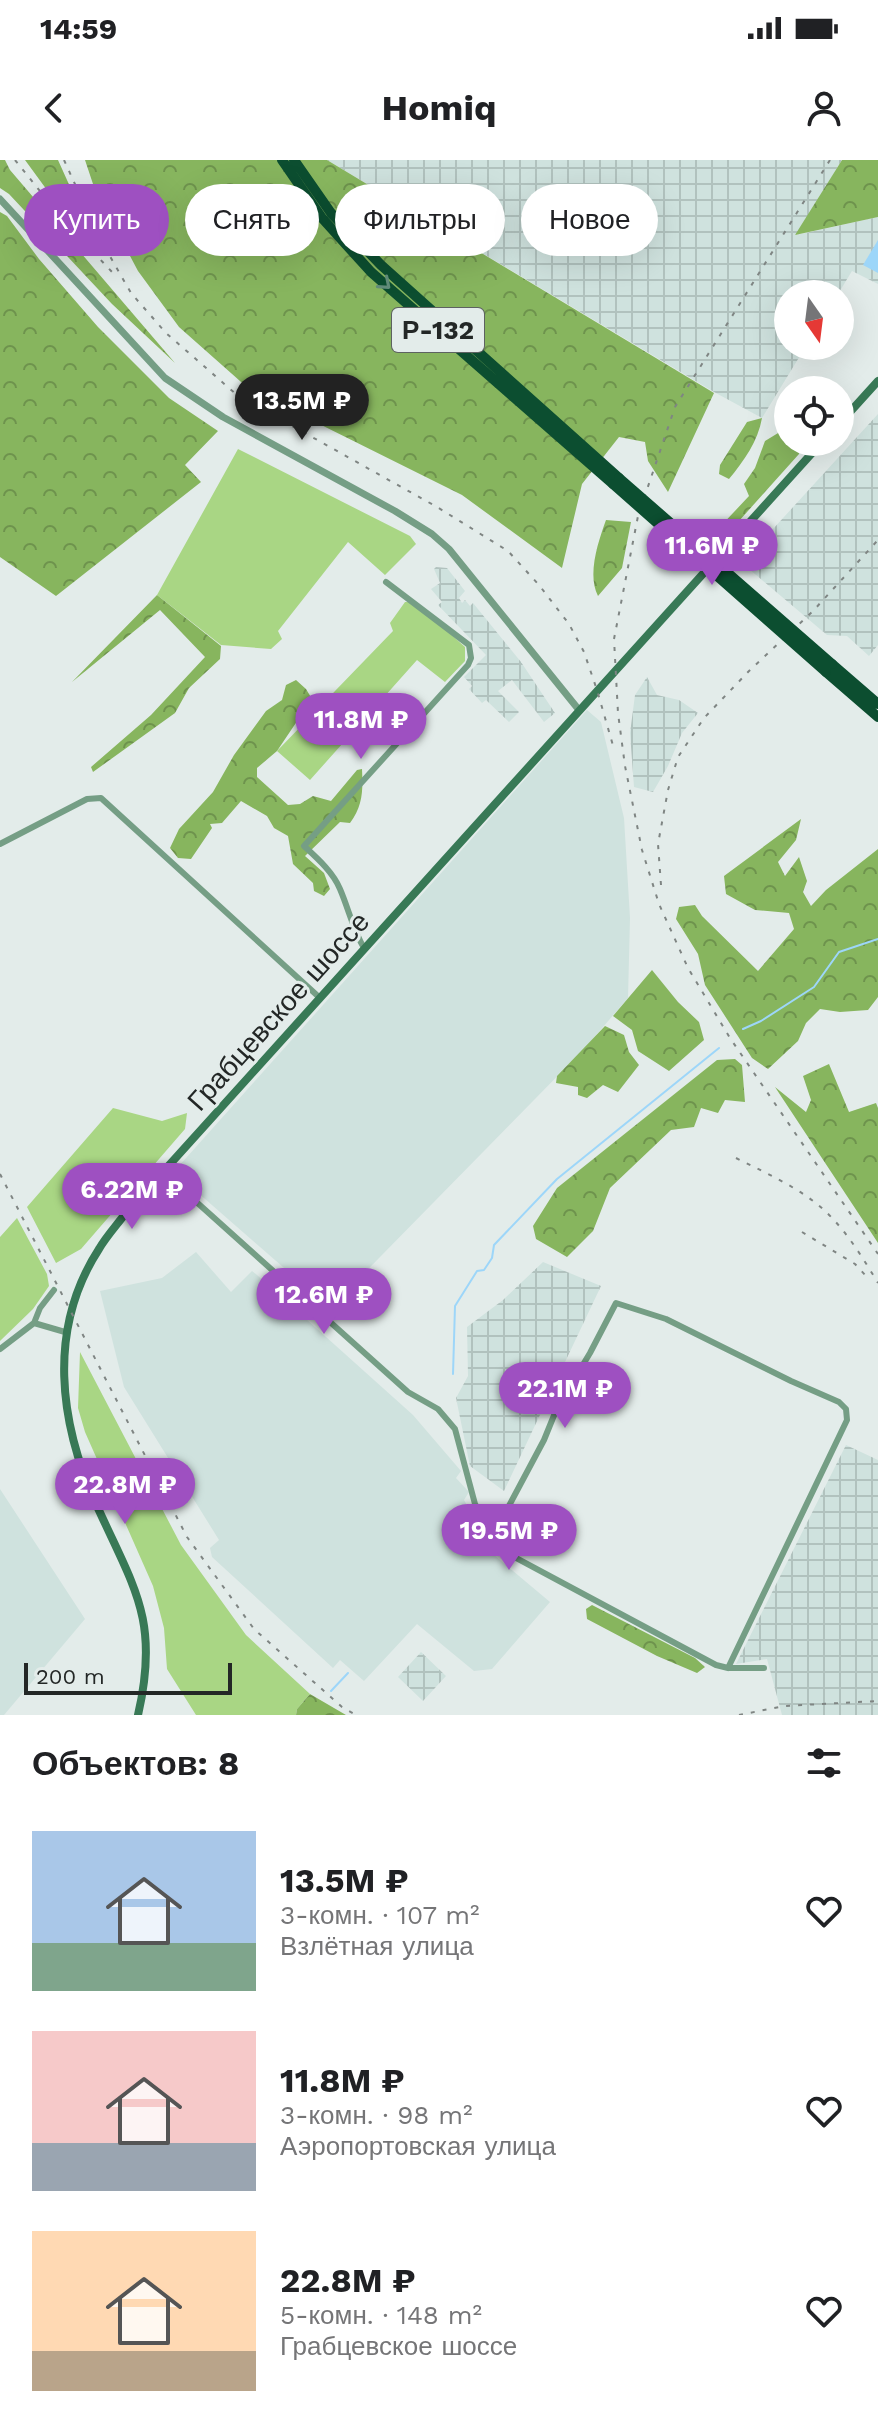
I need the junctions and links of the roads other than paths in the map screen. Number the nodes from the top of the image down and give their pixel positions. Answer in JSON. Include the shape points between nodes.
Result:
{"nodes":[{"id":1,"x":282,"y":160,"type":"edge"},
{"id":2,"x":294,"y":160,"type":"edge"},
{"id":3,"x":0,"y":199,"type":"edge"},
{"id":4,"x":878,"y":381,"type":"edge"},
{"id":5,"x":854,"y":408,"type":"edge"},
{"id":6,"x":809,"y":456,"type":"edge"},
{"id":7,"x":616,"y":481,"type":"junction"},
{"id":8,"x":386,"y":582,"type":"dead end"},
{"id":9,"x":829,"y":668,"type":"junction"},
{"id":10,"x":878,"y":704,"type":"edge"},
{"id":11,"x":579,"y":710,"type":"junction"},
{"id":12,"x":878,"y":717,"type":"edge"},
{"id":13,"x":0,"y":844,"type":"edge"},
{"id":14,"x":364,"y":948,"type":"junction"},
{"id":15,"x":320,"y":998,"type":"junction"},
{"id":16,"x":163,"y":1172,"type":"junction"},
{"id":17,"x":54,"y":1290,"type":"dead end"},
{"id":18,"x":34,"y":1323,"type":"junction"},
{"id":19,"x":65,"y":1332,"type":"junction"},
{"id":20,"x":0,"y":1349,"type":"edge"},
{"id":21,"x":487,"y":1523,"type":"junction"},
{"id":22,"x":728,"y":1668,"type":"junction"},
{"id":23,"x":764,"y":1668,"type":"dead end"},
{"id":24,"x":138,"y":1715,"type":"edge"}],
"edges":[{"from":1,"to":7,"type":"highway","number":"Р-132","one_way":true,"via":[[322,218],[371,272]]},
{"from":2,"to":7,"type":"highway","number":"Р-132","via":[[331,213],[381,265]]},
{"from":3,"to":11,"type":"street","via":[[165,378],[223,417],[382,503],[449,549]]},
{"from":4,"to":5,"type":"main road"},
{"from":6,"to":11,"type":"main road","name":"Грабцевское шоссе"},
{"from":7,"to":9,"type":"highway","number":"Р-132","bridge":true},
{"from":8,"to":14,"type":"street","via":[[469,645],[471,658],[304,846],[339,886]]},
{"from":9,"to":10,"type":"highway","number":"Р-132"},
{"from":9,"to":12,"type":"highway","number":"Р-132"},
{"from":11,"to":14,"type":"main road","name":"Грабцевское шоссе"},
{"from":13,"to":15,"type":"street","via":[[87,799],[101,798]]},
{"from":14,"to":15,"type":"main road","name":"Грабцевское шоссе"},
{"from":15,"to":16,"type":"main road","name":"Грабцевское шоссе"},
{"from":16,"to":19,"type":"main road","name":"Грабцевское шоссе","via":[[99,1248]]},
{"from":16,"to":21,"type":"street","via":[[408,1392],[447,1417],[475,1504]]},
{"from":17,"to":18,"type":"street"},
{"from":18,"to":19,"type":"street"},
{"from":18,"to":20,"type":"street"},
{"from":19,"to":24,"type":"main road","name":"Грабцевское шоссе","via":[[64,1388],[73,1446],[129,1571],[145,1624],[148,1657]]},
{"from":21,"to":22,"type":"street","via":[[505,1552]]},
{"from":21,"to":22,"type":"street","via":[[502,1519],[616,1303],[666,1319],[839,1402],[847,1420]]},
{"from":22,"to":23,"type":"street"}]}
